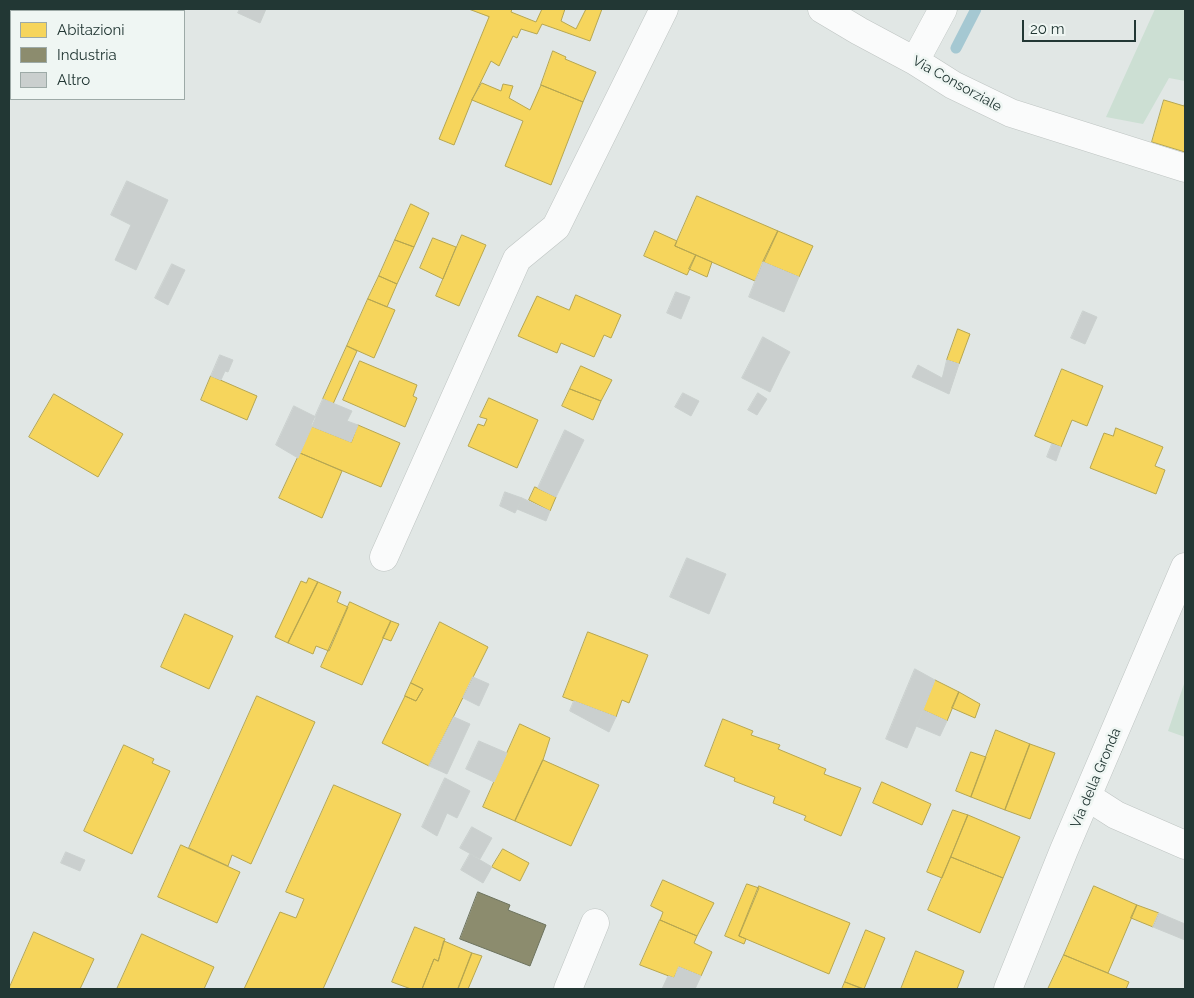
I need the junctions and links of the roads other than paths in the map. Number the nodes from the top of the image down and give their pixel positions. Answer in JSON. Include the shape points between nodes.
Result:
{"nodes":[{"id":1,"x":664,"y":9,"type":"edge"},
{"id":2,"x":822,"y":9,"type":"edge"},
{"id":3,"x":943,"y":9,"type":"edge"},
{"id":4,"x":915,"y":61,"type":"junction"},
{"id":5,"x":1185,"y":168,"type":"edge"},
{"id":6,"x":384,"y":558,"type":"dead end"},
{"id":7,"x":1185,"y":567,"type":"edge"},
{"id":8,"x":1088,"y":797,"type":"junction"},
{"id":9,"x":1185,"y":844,"type":"edge"},
{"id":10,"x":595,"y":923,"type":"dead end"},
{"id":11,"x":568,"y":989,"type":"edge"},
{"id":12,"x":1008,"y":989,"type":"edge"}],
"edges":[{"from":1,"to":6,"type":"street","via":[[556,227],[517,259]]},
{"from":2,"to":4,"type":"street","name":"Via Consorziale"},
{"from":3,"to":4,"type":"street"},
{"from":4,"to":5,"type":"street","name":"Via Consorziale","via":[[992,106]]},
{"from":7,"to":8,"type":"street","name":"Via della Gronda"},
{"from":8,"to":9,"type":"street","via":[[1116,815]]},
{"from":8,"to":12,"type":"street","name":"Via della Gronda"},
{"from":10,"to":11,"type":"street"}]}
